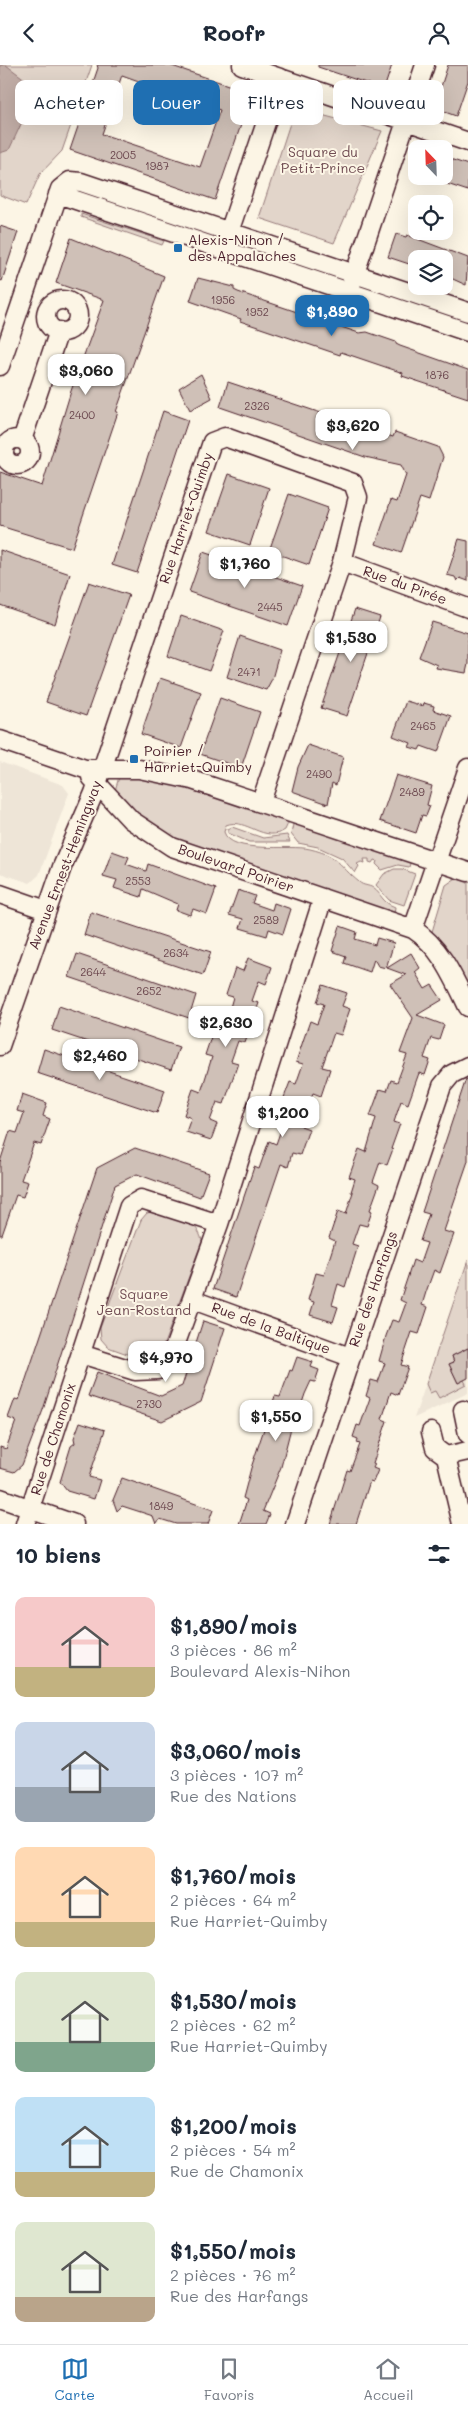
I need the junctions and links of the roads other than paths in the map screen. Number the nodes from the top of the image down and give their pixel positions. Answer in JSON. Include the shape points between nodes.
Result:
{"nodes":[{"id":1,"x":242,"y":65,"type":"edge"},
{"id":2,"x":425,"y":65,"type":"edge"},
{"id":3,"x":282,"y":78,"type":"junction"},
{"id":4,"x":420,"y":80,"type":"edge"},
{"id":5,"x":333,"y":96,"type":"edge"},
{"id":6,"x":406,"y":125,"type":"edge"},
{"id":7,"x":413,"y":125,"type":"edge"},
{"id":8,"x":468,"y":142,"type":"edge"},
{"id":9,"x":58,"y":194,"type":"junction"},
{"id":10,"x":229,"y":232,"type":"junction"},
{"id":11,"x":223,"y":250,"type":"junction"},
{"id":12,"x":355,"y":274,"type":"junction"},
{"id":13,"x":349,"y":291,"type":"junction"},
{"id":14,"x":22,"y":302,"type":"junction"},
{"id":15,"x":47,"y":310,"type":"junction"},
{"id":16,"x":468,"y":312,"type":"edge"},
{"id":17,"x":59,"y":331,"type":"junction"},
{"id":18,"x":468,"y":332,"type":"edge"},
{"id":19,"x":0,"y":366,"type":"edge"},
{"id":20,"x":22,"y":440,"type":"junction"},
{"id":21,"x":2,"y":448,"type":"edge"},
{"id":22,"x":342,"y":562,"type":"junction"},
{"id":23,"x":468,"y":608,"type":"edge"},
{"id":24,"x":0,"y":740,"type":"edge"},
{"id":25,"x":468,"y":768,"type":"edge"},
{"id":26,"x":94,"y":774,"type":"junction"},
{"id":27,"x":261,"y":802,"type":"junction"},
{"id":28,"x":436,"y":862,"type":"junction"},
{"id":29,"x":468,"y":872,"type":"edge"},
{"id":30,"x":0,"y":894,"type":"edge"},
{"id":31,"x":323,"y":898,"type":"junction"},
{"id":32,"x":46,"y":910,"type":"junction"},
{"id":33,"x":413,"y":929,"type":"junction"},
{"id":34,"x":468,"y":1007,"type":"edge"},
{"id":35,"x":0,"y":1046,"type":"edge"},
{"id":36,"x":468,"y":1066,"type":"edge"},
{"id":37,"x":220,"y":1224,"type":"junction"},
{"id":38,"x":193,"y":1300,"type":"junction"},
{"id":39,"x":81,"y":1354,"type":"junction"},
{"id":40,"x":350,"y":1357,"type":"junction"},
{"id":41,"x":463,"y":1410,"type":"dead end"},
{"id":42,"x":431,"y":1431,"type":"dead end"},
{"id":43,"x":468,"y":1434,"type":"edge"},
{"id":44,"x":468,"y":1451,"type":"edge"},
{"id":45,"x":446,"y":1456,"type":"junction"},
{"id":46,"x":0,"y":1498,"type":"edge"},
{"id":47,"x":27,"y":1516,"type":"edge"},
{"id":48,"x":74,"y":1524,"type":"edge"},
{"id":49,"x":295,"y":1524,"type":"edge"},
{"id":50,"x":462,"y":1524,"type":"edge"}],
"edges":[{"from":1,"to":3,"type":"street"},
{"from":2,"to":4,"type":"street"},
{"from":3,"to":5,"type":"street"},
{"from":3,"to":10,"type":"street"},
{"from":6,"to":12,"type":"street"},
{"from":7,"to":8,"type":"street"},
{"from":9,"to":10,"type":"street","via":[[66,182],[74,181]]},
{"from":9,"to":11,"type":"street"},
{"from":9,"to":14,"type":"street"},
{"from":10,"to":11,"type":"street"},
{"from":10,"to":12,"type":"street"},
{"from":11,"to":13,"type":"street"},
{"from":12,"to":13,"type":"street"},
{"from":12,"to":16,"type":"street"},
{"from":13,"to":18,"type":"street"},
{"from":14,"to":15,"type":"street"},
{"from":14,"to":19,"type":"street"},
{"from":15,"to":17,"type":"street","via":[[48,324]]},
{"from":15,"to":17,"type":"street","via":[[60,300],[71,302],[77,310],[75,325],[67,331]]},
{"from":17,"to":20,"type":"street"},
{"from":20,"to":21,"type":"street","via":[[14,439]]},
{"from":20,"to":21,"type":"street","via":[[30,450],[29,459],[22,465],[10,464]]},
{"from":22,"to":23,"type":"street","name":"Rue du Pirée"},
{"from":22,"to":26,"type":"street","name":"Rue Harriet-Quimby","via":[[358,497],[353,483],[225,437],[212,443]]},
{"from":22,"to":27,"type":"street","name":"Rue Harriet-Quimby"},
{"from":24,"to":26,"type":"street"},
{"from":25,"to":28,"type":"street"},
{"from":26,"to":27,"type":"street","via":[[139,769],[170,774]]},
{"from":26,"to":31,"type":"street","name":"Boulevard Poirier","via":[[131,821],[172,847]]},
{"from":26,"to":32,"type":"street","name":"Avenue Ernest-Hemingway"},
{"from":27,"to":28,"type":"street"},
{"from":28,"to":29,"type":"street"},
{"from":28,"to":33,"type":"street"},
{"from":30,"to":32,"type":"street"},
{"from":31,"to":33,"type":"street","name":"Boulevard Poirier"},
{"from":31,"to":37,"type":"street"},
{"from":32,"to":35,"type":"street","name":"Avenue Ernest-Hemingway"},
{"from":33,"to":34,"type":"street","name":"Boulevard Poirier","via":[[427,939],[442,958]]},
{"from":36,"to":40,"type":"street","name":"Rue des Harfangs","via":[[452,1074],[442,1086]]},
{"from":37,"to":38,"type":"street"},
{"from":37,"to":39,"type":"street","name":"Rue de Chamonix","via":[[141,1199],[128,1205]]},
{"from":38,"to":39,"type":"street","via":[[172,1357],[158,1370],[135,1371]]},
{"from":38,"to":40,"type":"street","name":"Rue de la Baltique"},
{"from":39,"to":47,"type":"street","name":"Rue de Chamonix"},
{"from":40,"to":49,"type":"street","name":"Rue des Harfangs"},
{"from":41,"to":43,"type":"street"},
{"from":42,"to":45,"type":"street","via":[[435,1448]]},
{"from":44,"to":45,"type":"street"},
{"from":45,"to":50,"type":"street"},
{"from":46,"to":47,"type":"street"},
{"from":47,"to":48,"type":"street"}]}
